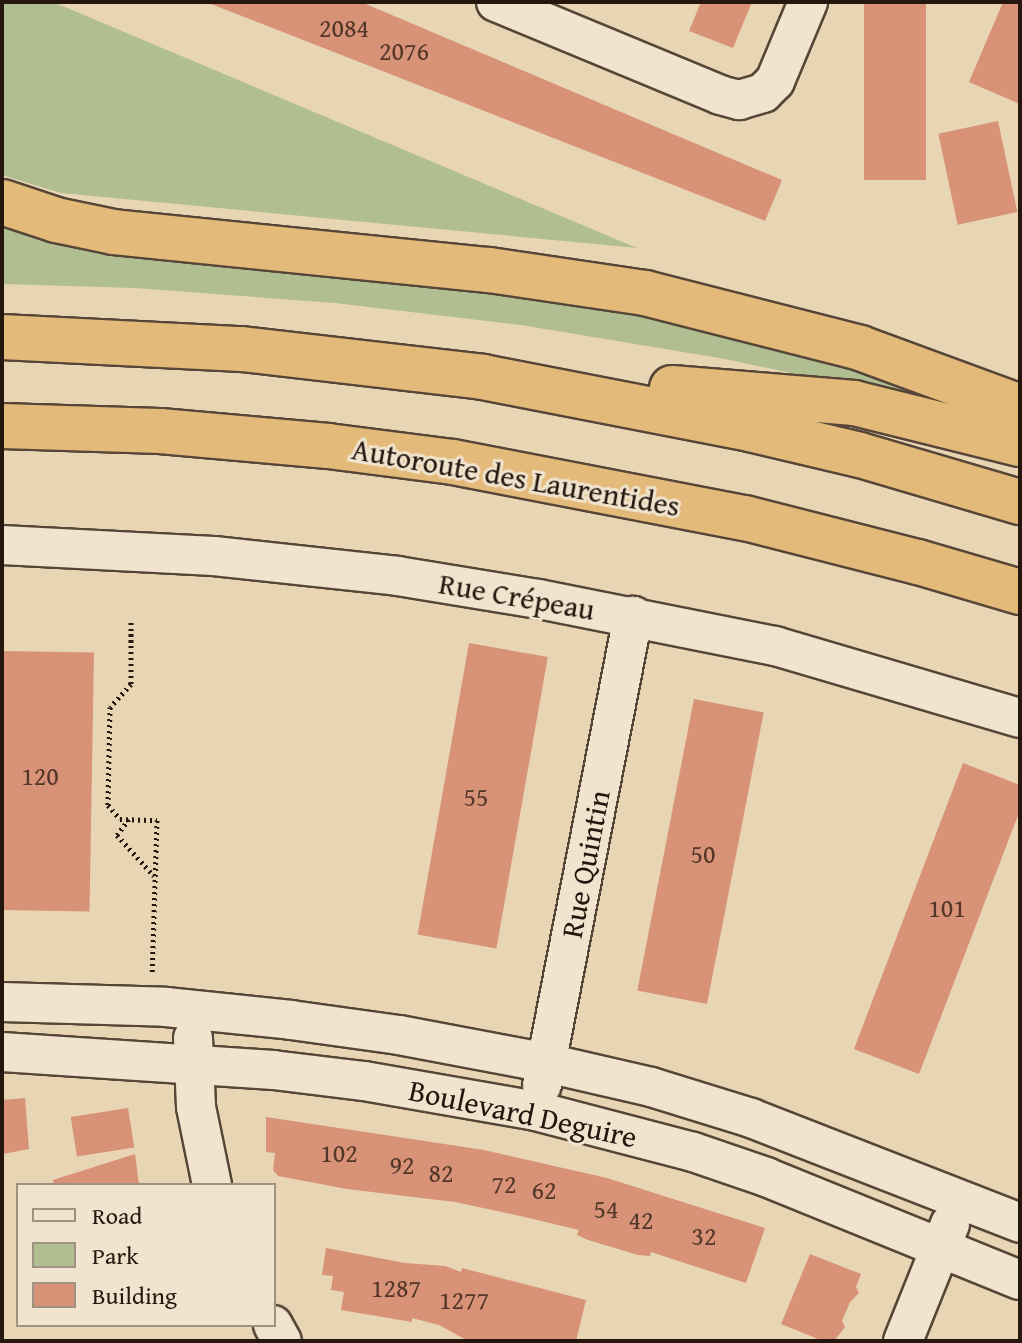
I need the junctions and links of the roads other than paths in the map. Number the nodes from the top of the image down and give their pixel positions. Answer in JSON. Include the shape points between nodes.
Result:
{"nodes":[{"id":1,"x":496,"y":2,"type":"edge"},
{"id":2,"x":808,"y":2,"type":"edge"},
{"id":3,"x":2,"y":202,"type":"edge"},
{"id":4,"x":2,"y":337,"type":"edge"},
{"id":5,"x":345,"y":359,"type":"junction"},
{"id":6,"x":1020,"y":407,"type":"edge"},
{"id":7,"x":2,"y":426,"type":"edge"},
{"id":8,"x":1020,"y":444,"type":"edge"},
{"id":9,"x":1020,"y":502,"type":"edge"},
{"id":10,"x":2,"y":545,"type":"edge"},
{"id":11,"x":1020,"y":592,"type":"edge"},
{"id":12,"x":633,"y":616,"type":"junction"},
{"id":13,"x":1020,"y":718,"type":"edge"},
{"id":14,"x":2,"y":1002,"type":"edge"},
{"id":15,"x":194,"y":1012,"type":"junction"},
{"id":16,"x":2,"y":1052,"type":"edge"},
{"id":17,"x":193,"y":1063,"type":"junction"},
{"id":18,"x":547,"y":1063,"type":"junction"},
{"id":19,"x":536,"y":1111,"type":"junction"},
{"id":20,"x":211,"y":1183,"type":"edge"},
{"id":21,"x":960,"y":1199,"type":"junction"},
{"id":22,"x":1020,"y":1223,"type":"edge"},
{"id":23,"x":942,"y":1247,"type":"junction"},
{"id":24,"x":1020,"y":1280,"type":"edge"},
{"id":25,"x":903,"y":1341,"type":"edge"}],
"edges":[{"from":1,"to":2,"type":"street","via":[[723,96],[747,99],[775,81]]},
{"from":3,"to":6,"type":"highway","via":[[114,232],[515,273],[645,293],[860,348]]},
{"from":4,"to":5,"type":"highway"},
{"from":5,"to":8,"type":"highway","via":[[854,403]]},
{"from":5,"to":9,"type":"highway","via":[[483,377],[689,414],[860,455]]},
{"from":7,"to":11,"type":"highway","name":"Autoroute des Laurentides","via":[[262,439],[467,464],[731,515]]},
{"from":10,"to":12,"type":"street","name":"Rue Crépeau","via":[[214,556],[398,576]]},
{"from":12,"to":13,"type":"street","name":"Rue Crépeau","via":[[775,646]]},
{"from":12,"to":18,"type":"street","name":"Rue Quintin"},
{"from":14,"to":15,"type":"street","name":"Boulevard Deguire"},
{"from":15,"to":17,"type":"street"},
{"from":15,"to":18,"type":"street","name":"Boulevard Deguire","via":[[399,1035]]},
{"from":16,"to":17,"type":"street","name":"Boulevard Deguire"},
{"from":17,"to":19,"type":"street","name":"Boulevard Deguire","via":[[364,1081]]},
{"from":17,"to":20,"type":"street"},
{"from":18,"to":19,"type":"street","name":"Rue Quintin"},
{"from":18,"to":21,"type":"street","name":"Boulevard Deguire","via":[[751,1118]]},
{"from":19,"to":23,"type":"street","name":"Boulevard Deguire","via":[[693,1152]]},
{"from":21,"to":22,"type":"street","name":"Boulevard Deguire"},
{"from":21,"to":23,"type":"street"},
{"from":23,"to":24,"type":"street","name":"Boulevard Deguire"},
{"from":23,"to":25,"type":"street"}]}
